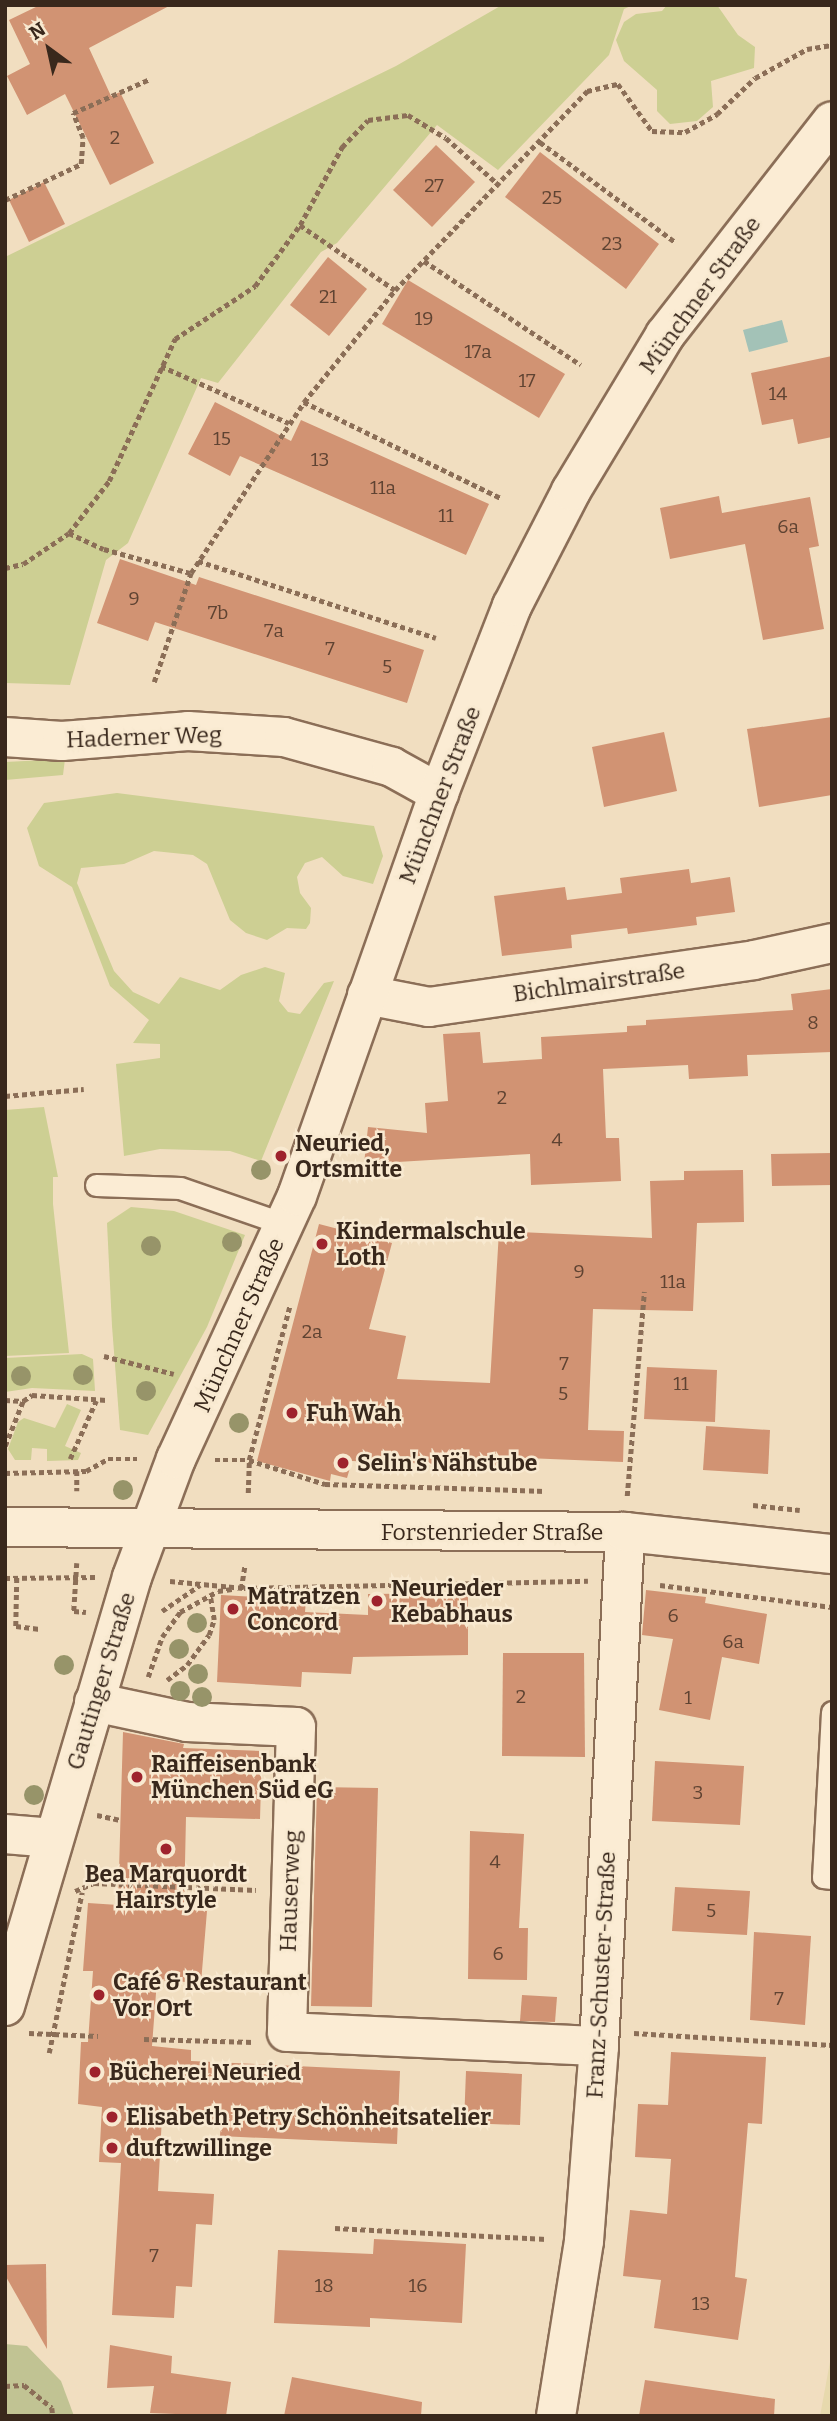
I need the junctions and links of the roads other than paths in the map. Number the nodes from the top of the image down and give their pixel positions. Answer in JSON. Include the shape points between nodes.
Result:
{"nodes":[{"id":1,"x":832,"y":121,"type":"edge"},
{"id":2,"x":5,"y":737,"type":"edge"},
{"id":3,"x":439,"y":793,"type":"junction"},
{"id":4,"x":832,"y":943,"type":"edge"},
{"id":5,"x":367,"y":995,"type":"junction"},
{"id":6,"x":96,"y":1185,"type":"dead end"},
{"id":7,"x":284,"y":1224,"type":"junction"},
{"id":8,"x":151,"y":1525,"type":"junction"},
{"id":9,"x":5,"y":1527,"type":"edge"},
{"id":10,"x":625,"y":1532,"type":"junction"},
{"id":11,"x":832,"y":1554,"type":"edge"},
{"id":12,"x":94,"y":1702,"type":"junction"},
{"id":13,"x":832,"y":1712,"type":"edge"},
{"id":14,"x":830,"y":1751,"type":"edge"},
{"id":15,"x":5,"y":1834,"type":"edge"},
{"id":16,"x":53,"y":1838,"type":"junction"},
{"id":17,"x":832,"y":1878,"type":"edge"},
{"id":18,"x":9,"y":2003,"type":"edge"},
{"id":19,"x":598,"y":2038,"type":"junction"},
{"id":20,"x":556,"y":2416,"type":"edge"}],
"edges":[{"from":1,"to":3,"type":"street","name":"Münchner Straße","via":[[665,335],[571,491],[512,606]]},
{"from":2,"to":3,"type":"street","name":"Haderner Weg","via":[[62,741],[188,731],[284,737],[392,766]]},
{"from":3,"to":5,"type":"street","name":"Münchner Straße"},
{"from":4,"to":5,"type":"street","name":"Bichlmairstraße","via":[[754,960],[429,1007]]},
{"from":5,"to":7,"type":"street","name":"Münchner Straße"},
{"from":6,"to":7,"type":"lane","via":[[180,1188]]},
{"from":7,"to":8,"type":"street","name":"Münchner Straße","via":[[176,1459]]},
{"from":8,"to":9,"type":"street","name":"Forstenrieder Straße"},
{"from":8,"to":10,"type":"street","name":"Forstenrieder Straße"},
{"from":8,"to":12,"type":"street","name":"Gautinger Straße"},
{"from":10,"to":11,"type":"street","name":"Forstenrieder Straße"},
{"from":10,"to":19,"type":"street","name":"Franz-Schuster-Straße"},
{"from":12,"to":16,"type":"street","name":"Gautinger Straße"},
{"from":12,"to":19,"type":"street","name":"Hauserweg","via":[[187,1722],[296,1727],[288,2032]]},
{"from":13,"to":14,"type":"lane"},
{"from":14,"to":17,"type":"lane","via":[[823,1877]]},
{"from":15,"to":16,"type":"street"},
{"from":16,"to":18,"type":"street","name":"Gautinger Straße"},
{"from":19,"to":20,"type":"street","name":"Franz-Schuster-Straße","via":[[584,2241]]}]}
